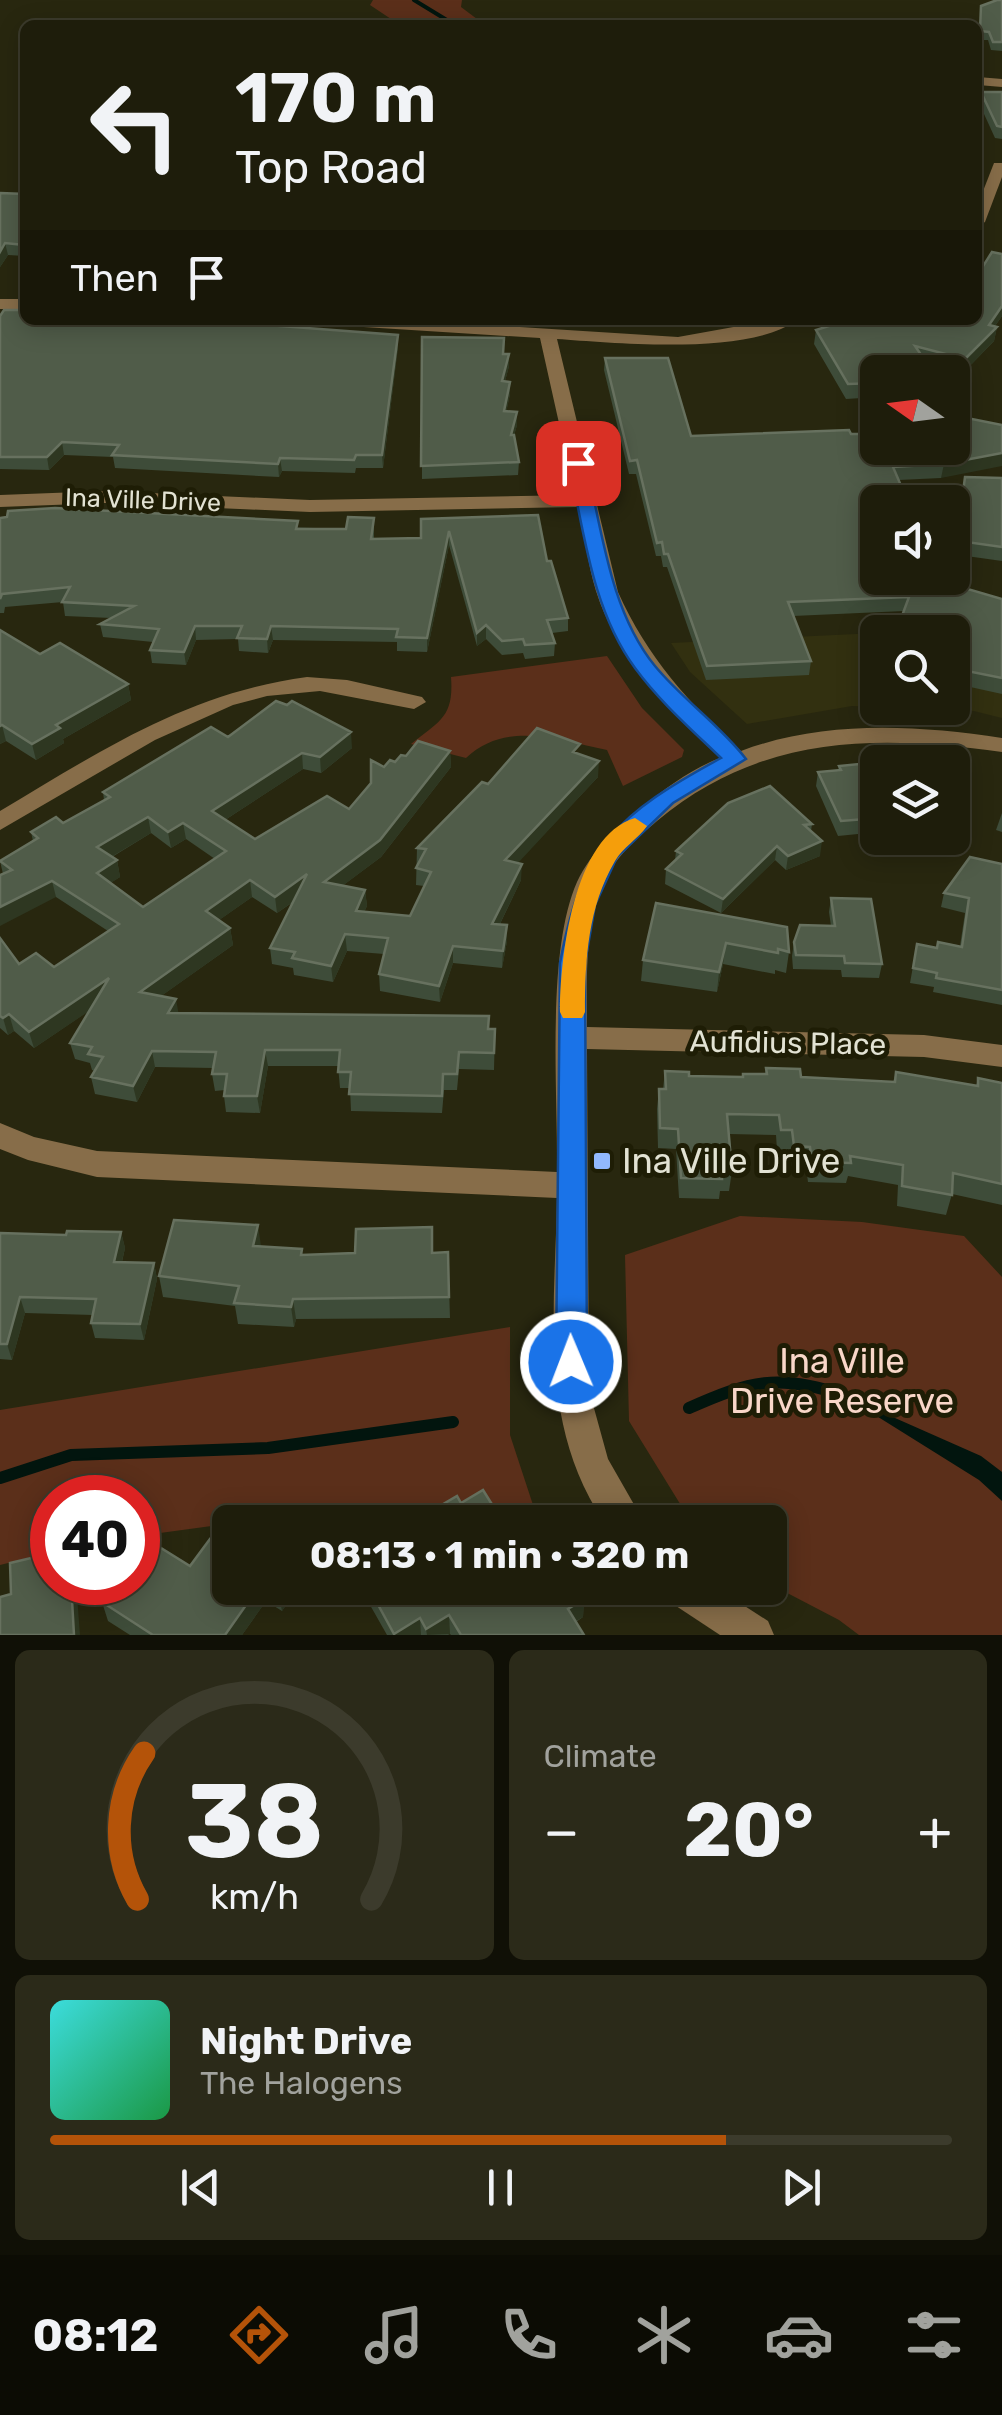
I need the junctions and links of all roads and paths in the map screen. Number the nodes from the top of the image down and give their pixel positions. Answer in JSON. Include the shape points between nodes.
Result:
{"nodes":[{"id":1,"x":995,"y":160,"type":"edge"},
{"id":2,"x":982,"y":207,"type":"edge"},
{"id":3,"x":404,"y":325,"type":"edge"},
{"id":4,"x":773,"y":325,"type":"edge"},
{"id":5,"x":548,"y":335,"type":"junction"},
{"id":6,"x":0,"y":500,"type":"edge"},
{"id":7,"x":586,"y":500,"type":"junction"},
{"id":8,"x":414,"y":702,"type":"dead end"},
{"id":9,"x":1002,"y":745,"type":"edge"},
{"id":10,"x":735,"y":759,"type":"junction"},
{"id":11,"x":0,"y":822,"type":"edge"},
{"id":12,"x":572,"y":1038,"type":"junction"},
{"id":13,"x":1002,"y":1056,"type":"edge"},
{"id":14,"x":0,"y":1136,"type":"edge"},
{"id":15,"x":571,"y":1186,"type":"junction"},
{"id":16,"x":612,"y":1505,"type":"edge"},
{"id":17,"x":709,"y":1605,"type":"edge"},
{"id":18,"x":754,"y":1635,"type":"edge"}],
"edges":[{"from":1,"to":2,"type":"street"},
{"from":3,"to":5,"type":"street"},
{"from":4,"to":5,"type":"street","via":[[678,342]]},
{"from":5,"to":7,"type":"street"},
{"from":6,"to":7,"type":"street","name":"Ina Ville Drive","via":[[105,497],[310,506]]},
{"from":7,"to":10,"type":"street","via":[[607,592],[632,648],[676,703]]},
{"from":8,"to":11,"type":"street","via":[[310,684],[254,690],[174,721]]},
{"from":9,"to":10,"type":"street","via":[[872,734],[805,741]]},
{"from":10,"to":12,"type":"street","via":[[665,798],[607,853],[576,929]]},
{"from":12,"to":13,"type":"street","name":"Aufidius Place","via":[[924,1046]]},
{"from":12,"to":15,"type":"street"},
{"from":14,"to":15,"type":"street","via":[[97,1164]]},
{"from":15,"to":16,"type":"street","via":[[571,1352],[580,1440]]},
{"from":17,"to":18,"type":"street"}]}
